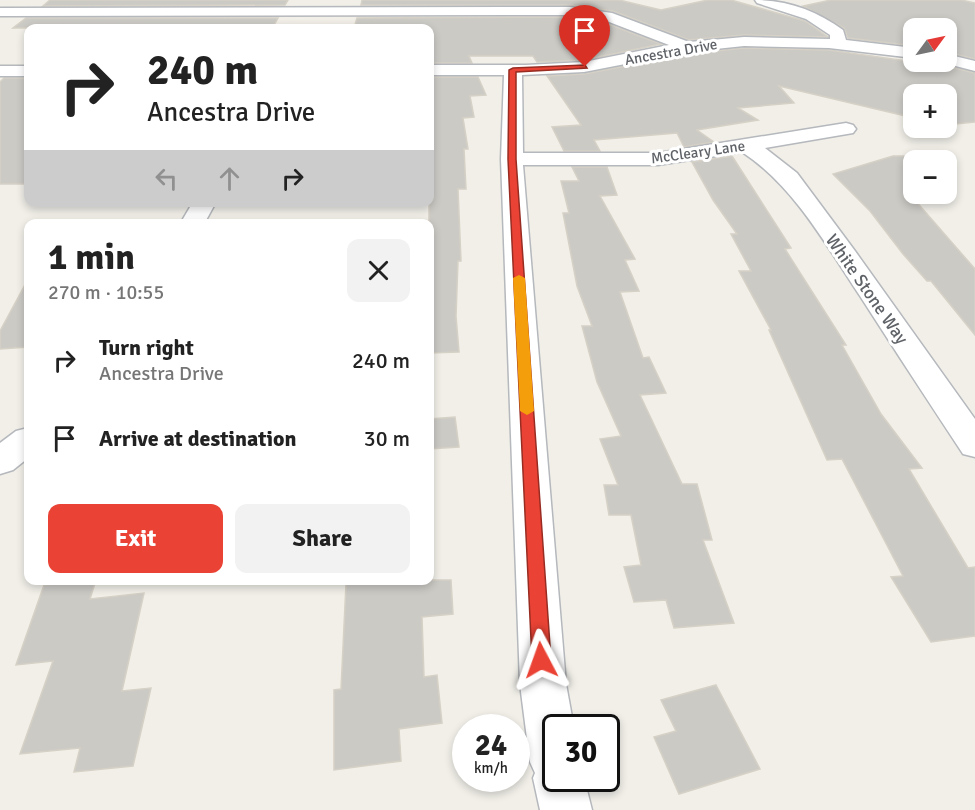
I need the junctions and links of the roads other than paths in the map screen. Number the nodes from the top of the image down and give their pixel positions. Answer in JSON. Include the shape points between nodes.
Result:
{"nodes":[{"id":1,"x":129,"y":0,"type":"edge"},
{"id":2,"x":762,"y":0,"type":"edge"},
{"id":3,"x":317,"y":5,"type":"edge"},
{"id":4,"x":0,"y":12,"type":"edge"},
{"id":5,"x":115,"y":12,"type":"junction"},
{"id":6,"x":306,"y":24,"type":"edge"},
{"id":7,"x":838,"y":43,"type":"junction"},
{"id":8,"x":688,"y":47,"type":"junction"},
{"id":9,"x":903,"y":52,"type":"edge"},
{"id":10,"x":957,"y":62,"type":"edge"},
{"id":11,"x":975,"y":66,"type":"edge"},
{"id":12,"x":434,"y":70,"type":"edge"},
{"id":13,"x":513,"y":70,"type":"junction"},
{"id":14,"x":0,"y":71,"type":"edge"},
{"id":15,"x":24,"y":71,"type":"edge"},
{"id":16,"x":846,"y":129,"type":"dead end"},
{"id":17,"x":746,"y":145,"type":"junction"},
{"id":18,"x":512,"y":159,"type":"junction"},
{"id":19,"x":24,"y":443,"type":"edge"},
{"id":20,"x":975,"y":445,"type":"edge"},
{"id":21,"x":0,"y":461,"type":"edge"},
{"id":22,"x":548,"y":714,"type":"edge"},
{"id":23,"x":562,"y":792,"type":"edge"},
{"id":24,"x":566,"y":810,"type":"edge"}],
"edges":[{"from":1,"to":5,"type":"street"},
{"from":2,"to":7,"type":"street","via":[[825,22],[838,33]]},
{"from":3,"to":5,"type":"street"},
{"from":3,"to":6,"type":"street"},
{"from":3,"to":8,"type":"street","via":[[570,11],[607,16]]},
{"from":4,"to":5,"type":"street"},
{"from":7,"to":8,"type":"street","name":"Ancestra Drive","via":[[781,40]]},
{"from":7,"to":9,"type":"street","name":"Ancestra Drive"},
{"from":8,"to":13,"type":"street","name":"Ancestra Drive","via":[[585,67]]},
{"from":10,"to":11,"type":"street"},
{"from":12,"to":13,"type":"street","name":"Ancestra Drive"},
{"from":13,"to":18,"type":"street"},
{"from":14,"to":15,"type":"street"},
{"from":16,"to":17,"type":"street","name":"McCleary Lane"},
{"from":17,"to":18,"type":"street","name":"McCleary Lane","via":[[658,159]]},
{"from":17,"to":20,"type":"street","name":"White Stone Way","via":[[789,178]]},
{"from":18,"to":22,"type":"street"},
{"from":19,"to":21,"type":"street"},
{"from":23,"to":24,"type":"street"}]}
